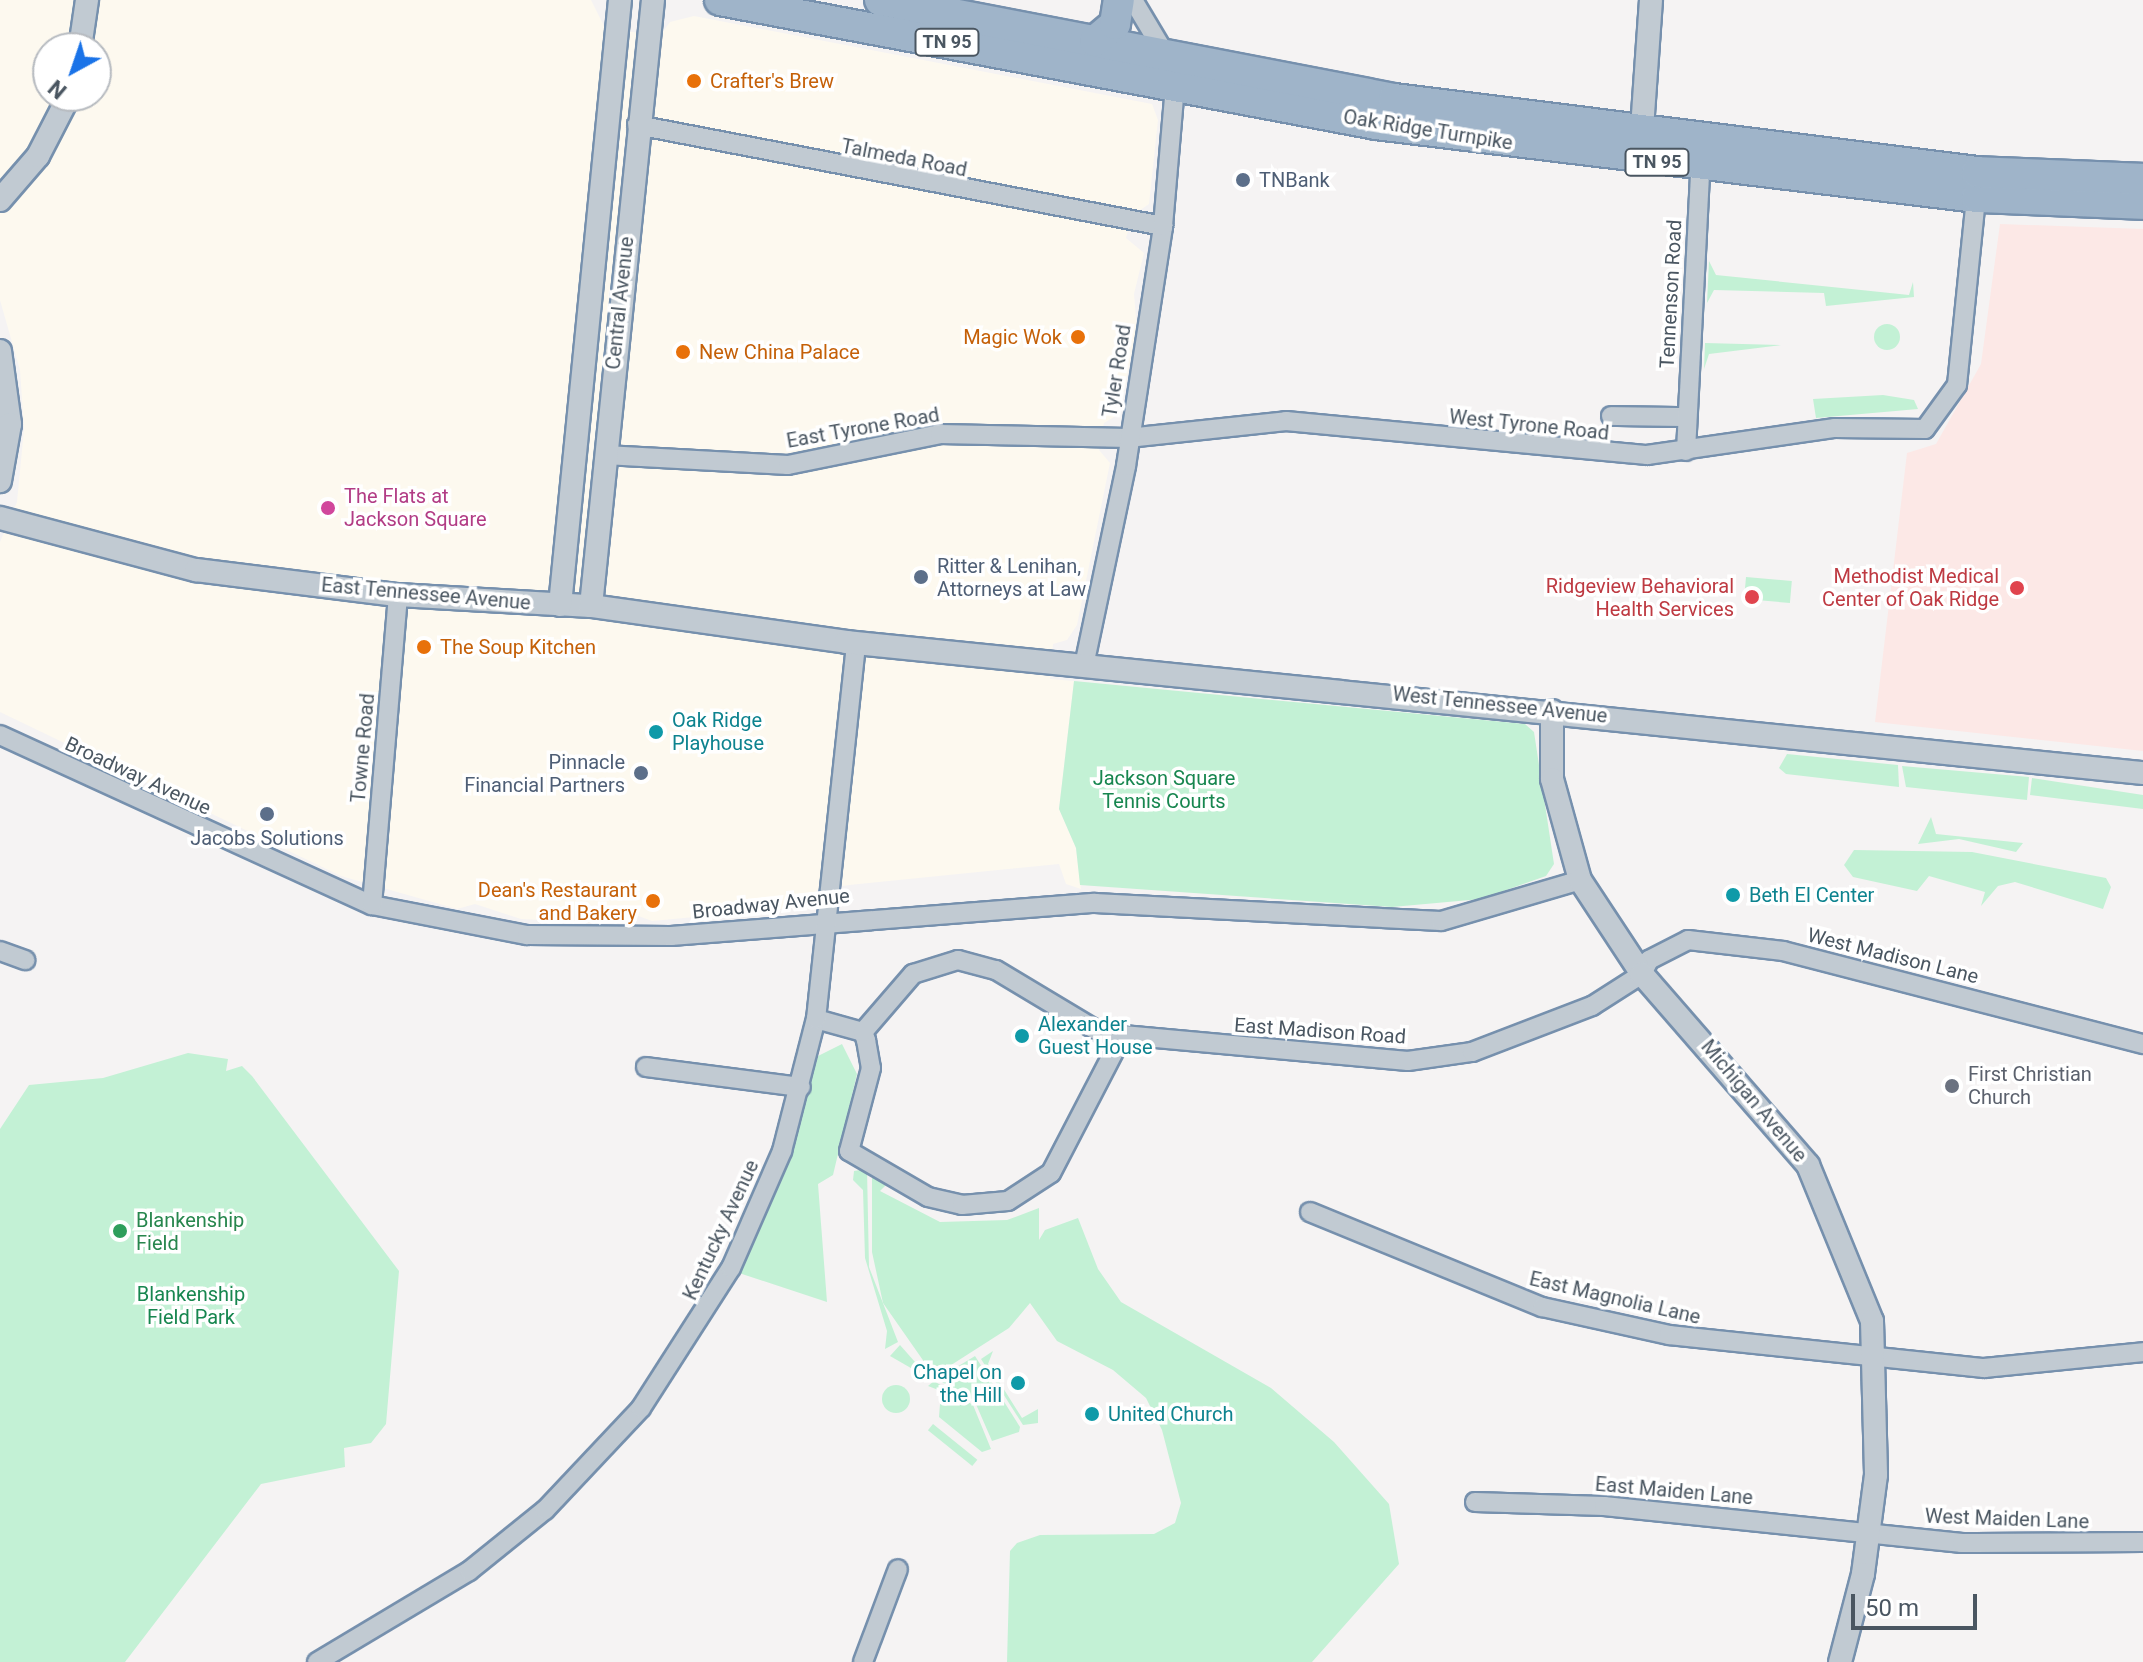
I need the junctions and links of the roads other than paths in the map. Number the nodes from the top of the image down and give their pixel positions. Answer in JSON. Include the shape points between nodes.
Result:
{"nodes":[{"id":1,"x":87,"y":0,"type":"edge"},
{"id":2,"x":620,"y":0,"type":"edge"},
{"id":3,"x":653,"y":0,"type":"edge"},
{"id":4,"x":720,"y":0,"type":"edge"},
{"id":5,"x":880,"y":0,"type":"edge"},
{"id":6,"x":1119,"y":0,"type":"edge"},
{"id":7,"x":1133,"y":0,"type":"edge"},
{"id":8,"x":1651,"y":0,"type":"edge"},
{"id":9,"x":82,"y":32,"type":"edge"},
{"id":10,"x":1095,"y":41,"type":"junction"},
{"id":11,"x":1171,"y":71,"type":"junction"},
{"id":12,"x":61,"y":112,"type":"edge"},
{"id":13,"x":604,"y":122,"type":"junction"},
{"id":14,"x":637,"y":125,"type":"junction"},
{"id":15,"x":1640,"y":145,"type":"junction"},
{"id":16,"x":1701,"y":152,"type":"junction"},
{"id":17,"x":2143,"y":179,"type":"edge"},
{"id":18,"x":1977,"y":184,"type":"junction"},
{"id":19,"x":0,"y":200,"type":"edge"},
{"id":20,"x":2143,"y":204,"type":"edge"},
{"id":21,"x":1163,"y":226,"type":"junction"},
{"id":22,"x":594,"y":246,"type":"junction"},
{"id":23,"x":625,"y":247,"type":"junction"},
{"id":24,"x":0,"y":351,"type":"edge"},
{"id":25,"x":1611,"y":416,"type":"dead end"},
{"id":26,"x":1687,"y":417,"type":"junction"},
{"id":27,"x":1128,"y":438,"type":"junction"},
{"id":28,"x":574,"y":451,"type":"junction"},
{"id":29,"x":1686,"y":451,"type":"junction"},
{"id":30,"x":605,"y":455,"type":"junction"},
{"id":31,"x":0,"y":481,"type":"edge"},
{"id":32,"x":0,"y":518,"type":"edge"},
{"id":33,"x":565,"y":546,"type":"junction"},
{"id":34,"x":596,"y":548,"type":"junction"},
{"id":35,"x":398,"y":595,"type":"junction"},
{"id":36,"x":560,"y":605,"type":"junction"},
{"id":37,"x":591,"y":606,"type":"junction"},
{"id":38,"x":856,"y":643,"type":"junction"},
{"id":39,"x":1085,"y":661,"type":"junction"},
{"id":40,"x":1552,"y":711,"type":"junction"},
{"id":41,"x":0,"y":735,"type":"edge"},
{"id":42,"x":2143,"y":773,"type":"edge"},
{"id":43,"x":1580,"y":880,"type":"junction"},
{"id":44,"x":372,"y":905,"type":"junction"},
{"id":45,"x":828,"y":920,"type":"junction"},
{"id":46,"x":0,"y":951,"type":"edge"},
{"id":47,"x":25,"y":960,"type":"dead end"},
{"id":48,"x":1642,"y":974,"type":"junction"},
{"id":49,"x":816,"y":1019,"type":"junction"},
{"id":50,"x":863,"y":1032,"type":"junction"},
{"id":51,"x":1122,"y":1036,"type":"junction"},
{"id":52,"x":2143,"y":1044,"type":"edge"},
{"id":53,"x":646,"y":1067,"type":"dead end"},
{"id":54,"x":801,"y":1087,"type":"junction"},
{"id":55,"x":1310,"y":1212,"type":"dead end"},
{"id":56,"x":2143,"y":1352,"type":"edge"},
{"id":57,"x":1879,"y":1359,"type":"junction"},
{"id":58,"x":1475,"y":1502,"type":"dead end"},
{"id":59,"x":1869,"y":1534,"type":"junction"},
{"id":60,"x":2143,"y":1542,"type":"edge"},
{"id":61,"x":898,"y":1569,"type":"dead end"},
{"id":62,"x":317,"y":1662,"type":"edge"},
{"id":63,"x":863,"y":1662,"type":"edge"},
{"id":64,"x":1840,"y":1662,"type":"edge"}],
"edges":[{"from":1,"to":9,"type":"street"},
{"from":2,"to":13,"type":"street","name":"Central Avenue"},
{"from":3,"to":14,"type":"street","name":"Central Avenue"},
{"from":4,"to":11,"type":"highway","name":"Oak Ridge Turnpike","number":"TN 95"},
{"from":5,"to":10,"type":"highway","name":"Oak Ridge Turnpike","number":"TN 95"},
{"from":6,"to":10,"type":"highway","via":[[1115,24]]},
{"from":7,"to":11,"type":"street"},
{"from":8,"to":15,"type":"street"},
{"from":10,"to":11,"type":"highway","name":"Oak Ridge Turnpike","number":"TN 95"},
{"from":11,"to":15,"type":"highway","name":"Oak Ridge Turnpike","number":"TN 95","via":[[1394,99]]},
{"from":11,"to":21,"type":"street","name":"Tyler Road"},
{"from":12,"to":19,"type":"street","via":[[38,156]]},
{"from":13,"to":14,"type":"street"},
{"from":13,"to":22,"type":"street","name":"Central Avenue"},
{"from":14,"to":21,"type":"street","name":"Talmeda Road"},
{"from":14,"to":23,"type":"street","name":"Central Avenue"},
{"from":15,"to":16,"type":"highway","name":"Oak Ridge Turnpike","number":"TN 95"},
{"from":16,"to":18,"type":"highway","name":"Oak Ridge Turnpike","number":"TN 95"},
{"from":16,"to":26,"type":"street","name":"Tennenson Road"},
{"from":17,"to":18,"type":"highway","name":"Oak Ridge Turnpike","number":"TN 95"},
{"from":18,"to":20,"type":"highway","name":"Oak Ridge Turnpike","number":"TN 95"},
{"from":18,"to":29,"type":"street","name":"West Tyrone Road","via":[[1957,385],[1925,429],[1835,428]]},
{"from":21,"to":27,"type":"street","name":"Tyler Road"},
{"from":22,"to":23,"type":"street"},
{"from":22,"to":28,"type":"street","name":"Central Avenue"},
{"from":23,"to":30,"type":"street","name":"Central Avenue"},
{"from":24,"to":31,"type":"street","via":[[10,424]]},
{"from":25,"to":26,"type":"street"},
{"from":26,"to":29,"type":"street","name":"Tennenson Road"},
{"from":27,"to":29,"type":"street","name":"West Tyrone Road","via":[[1286,421],[1608,456]]},
{"from":27,"to":30,"type":"street","name":"East Tyrone Road","via":[[940,434],[788,465]]},
{"from":27,"to":39,"type":"street","name":"Tyler Road"},
{"from":28,"to":30,"type":"street"},
{"from":28,"to":33,"type":"street","name":"Central Avenue"},
{"from":30,"to":34,"type":"street","name":"Central Avenue"},
{"from":32,"to":35,"type":"street","name":"East Tennessee Avenue","via":[[196,570]]},
{"from":33,"to":34,"type":"street"},
{"from":33,"to":36,"type":"street","name":"Central Avenue"},
{"from":34,"to":37,"type":"street","name":"Central Avenue"},
{"from":35,"to":36,"type":"street","name":"East Tennessee Avenue"},
{"from":35,"to":44,"type":"street","name":"Towne Road"},
{"from":36,"to":37,"type":"street","name":"East Tennessee Avenue"},
{"from":37,"to":38,"type":"street","name":"East Tennessee Avenue"},
{"from":38,"to":39,"type":"street","name":"West Tennessee Avenue"},
{"from":38,"to":45,"type":"street","name":"Kentucky Avenue"},
{"from":39,"to":40,"type":"street","name":"West Tennessee Avenue"},
{"from":40,"to":42,"type":"street","name":"West Tennessee Avenue"},
{"from":40,"to":43,"type":"street","name":"Michigan Avenue","via":[[1552,779]]},
{"from":41,"to":44,"type":"street","name":"Broadway Avenue"},
{"from":43,"to":45,"type":"street","name":"Broadway Avenue","via":[[1441,921],[1095,903]]},
{"from":43,"to":48,"type":"street","name":"Michigan Avenue"},
{"from":44,"to":45,"type":"street","name":"Broadway Avenue","via":[[578,939]]},
{"from":45,"to":49,"type":"street","name":"Kentucky Avenue"},
{"from":46,"to":47,"type":"street"},
{"from":48,"to":51,"type":"street","name":"East Madison Road","via":[[1592,1006],[1472,1052],[1408,1061]]},
{"from":48,"to":52,"type":"street","name":"West Madison Lane","via":[[1649,960],[1688,940],[1743,943]]},
{"from":48,"to":57,"type":"street","name":"Michigan Avenue","via":[[1808,1165],[1844,1237]]},
{"from":49,"to":50,"type":"street"},
{"from":49,"to":54,"type":"street","name":"Kentucky Avenue"},
{"from":50,"to":51,"type":"street","name":"East Madison Road","via":[[913,974],[958,960],[996,970],[1101,1033]]},
{"from":50,"to":51,"type":"street","via":[[871,1068],[849,1151],[944,1204],[1024,1194],[1051,1173]]},
{"from":53,"to":54,"type":"street"},
{"from":54,"to":62,"type":"street","name":"Kentucky Avenue","via":[[731,1268],[641,1408],[508,1541]]},
{"from":55,"to":57,"type":"street","name":"East Magnolia Lane","via":[[1542,1307],[1669,1335]]},
{"from":56,"to":57,"type":"street","name":"East Magnolia Lane","via":[[2011,1369]]},
{"from":57,"to":59,"type":"street","name":"Michigan Avenue"},
{"from":58,"to":59,"type":"street","name":"East Maiden Lane","via":[[1604,1506]]},
{"from":59,"to":60,"type":"street","name":"West Maiden Lane","via":[[2038,1545]]},
{"from":59,"to":64,"type":"street","name":"Michigan Avenue"},
{"from":61,"to":63,"type":"street"}]}
